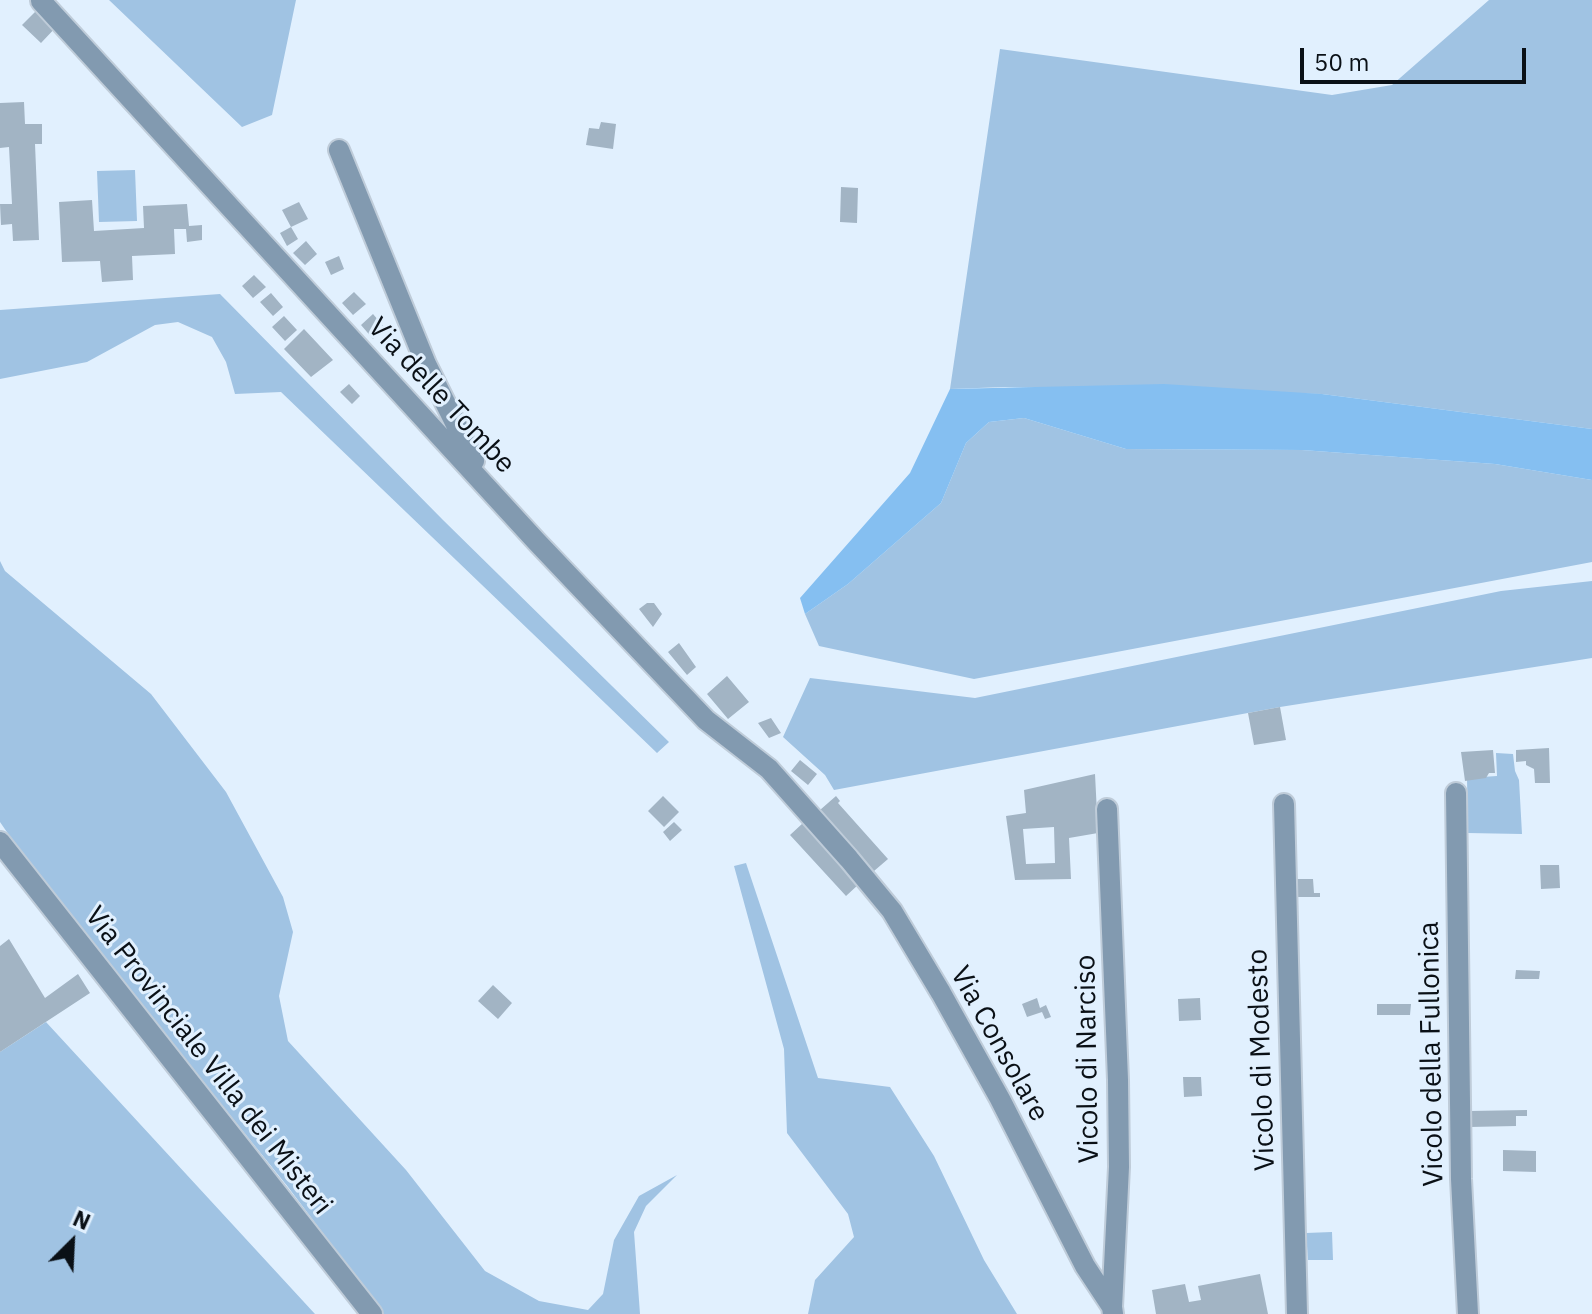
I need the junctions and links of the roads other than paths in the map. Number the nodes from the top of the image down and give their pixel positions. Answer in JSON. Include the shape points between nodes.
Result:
{"nodes":[{"id":1,"x":41,"y":1,"type":"edge"},
{"id":2,"x":339,"y":150,"type":"dead end"},
{"id":3,"x":484,"y":483,"type":"junction"},
{"id":4,"x":1456,"y":793,"type":"dead end"},
{"id":5,"x":1284,"y":804,"type":"dead end"},
{"id":6,"x":1107,"y":809,"type":"dead end"},
{"id":7,"x":812,"y":816,"type":"joint"},
{"id":8,"x":0,"y":842,"type":"edge"},
{"id":9,"x":1112,"y":1311,"type":"edge"},
{"id":10,"x":372,"y":1314,"type":"edge"},
{"id":11,"x":1297,"y":1314,"type":"edge"},
{"id":12,"x":1468,"y":1314,"type":"edge"}],
"edges":[{"from":1,"to":3,"type":"street","name":"Via delle Tombe"},
{"from":2,"to":3,"type":"street","via":[[426,364]]},
{"from":3,"to":7,"type":"street","name":"Via delle Tombe","via":[[706,720],[769,769]]},
{"from":4,"to":12,"type":"street","name":"Vicolo della Fullonica"},
{"from":5,"to":11,"type":"street","name":"Vicolo di Modesto"},
{"from":6,"to":9,"type":"street","name":"Vicolo di Narciso","via":[[1119,1167]]},
{"from":7,"to":9,"type":"street","name":"Via Consolare","via":[[892,911],[1000,1099]]},
{"from":8,"to":10,"type":"street","name":"Via Provinciale Villa dei Misteri"}]}
